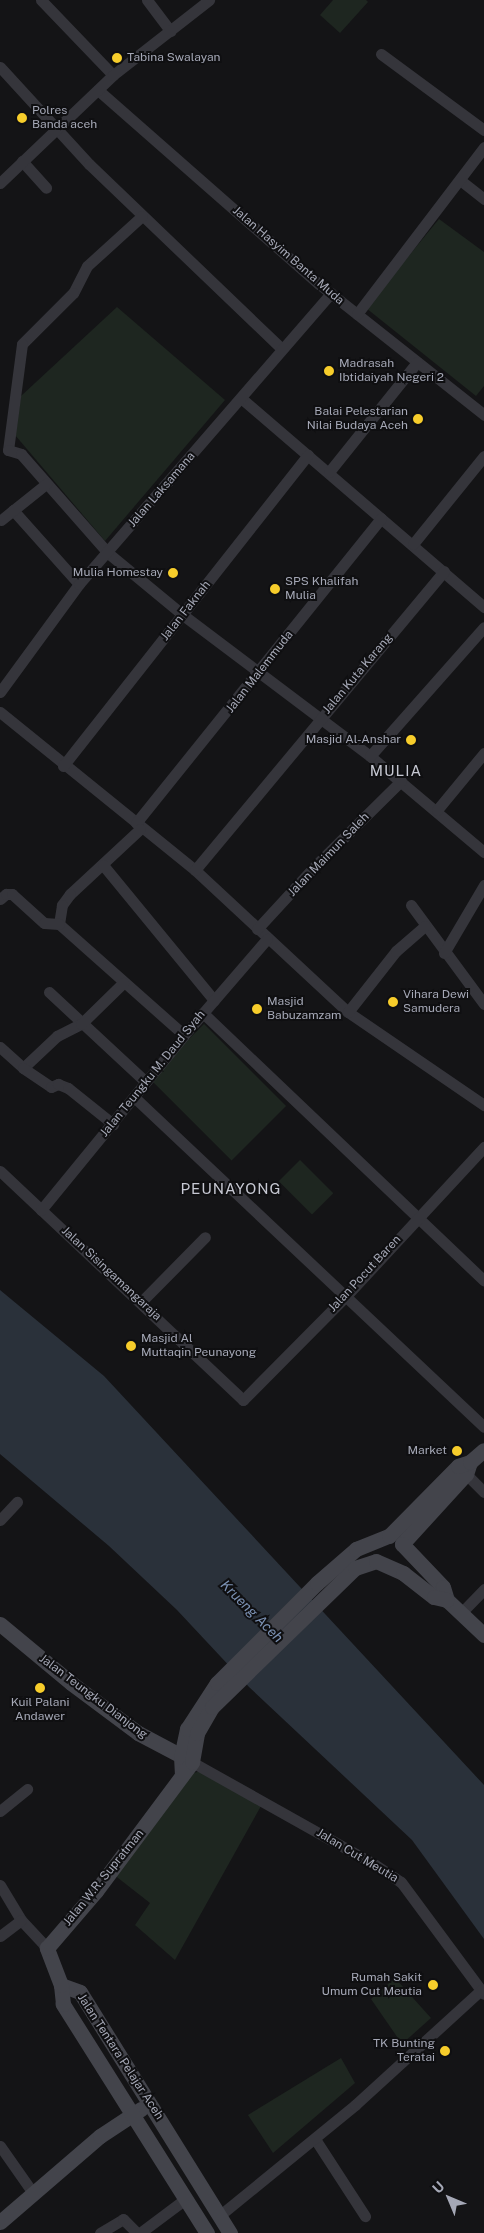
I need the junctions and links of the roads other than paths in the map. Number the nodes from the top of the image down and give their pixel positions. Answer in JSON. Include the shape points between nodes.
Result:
{"nodes":[{"id":1,"x":42,"y":0,"type":"edge"},
{"id":2,"x":146,"y":0,"type":"edge"},
{"id":3,"x":208,"y":0,"type":"edge"},
{"id":4,"x":170,"y":31,"type":"junction"},
{"id":5,"x":381,"y":54,"type":"dead end"},
{"id":6,"x":0,"y":67,"type":"edge"},
{"id":7,"x":113,"y":74,"type":"junction"},
{"id":8,"x":98,"y":90,"type":"junction"},
{"id":9,"x":56,"y":127,"type":"junction"},
{"id":10,"x":484,"y":130,"type":"edge"},
{"id":11,"x":484,"y":147,"type":"edge"},
{"id":12,"x":22,"y":161,"type":"junction"},
{"id":13,"x":2,"y":178,"type":"edge"},
{"id":14,"x":460,"y":180,"type":"junction"},
{"id":15,"x":46,"y":188,"type":"dead end"},
{"id":16,"x":484,"y":199,"type":"edge"},
{"id":17,"x":142,"y":216,"type":"junction"},
{"id":18,"x":331,"y":293,"type":"junction"},
{"id":19,"x":356,"y":314,"type":"junction"},
{"id":20,"x":282,"y":349,"type":"junction"},
{"id":21,"x":417,"y":362,"type":"junction"},
{"id":22,"x":241,"y":398,"type":"junction"},
{"id":23,"x":484,"y":415,"type":"edge"},
{"id":24,"x":4,"y":453,"type":"edge"},
{"id":25,"x":308,"y":455,"type":"junction"},
{"id":26,"x":484,"y":456,"type":"edge"},
{"id":27,"x":329,"y":472,"type":"junction"},
{"id":28,"x":46,"y":484,"type":"junction"},
{"id":29,"x":13,"y":510,"type":"junction"},
{"id":30,"x":380,"y":518,"type":"junction"},
{"id":31,"x":1,"y":520,"type":"dead end"},
{"id":32,"x":413,"y":544,"type":"junction"},
{"id":33,"x":108,"y":553,"type":"junction"},
{"id":34,"x":444,"y":571,"type":"junction"},
{"id":35,"x":79,"y":584,"type":"junction"},
{"id":36,"x":484,"y":607,"type":"edge"},
{"id":37,"x":183,"y":615,"type":"junction"},
{"id":38,"x":484,"y":627,"type":"edge"},
{"id":39,"x":261,"y":671,"type":"junction"},
{"id":40,"x":0,"y":692,"type":"edge"},
{"id":41,"x":0,"y":712,"type":"edge"},
{"id":42,"x":321,"y":718,"type":"junction"},
{"id":43,"x":484,"y":753,"type":"edge"},
{"id":44,"x":370,"y":756,"type":"junction"},
{"id":45,"x":63,"y":766,"type":"junction"},
{"id":46,"x":401,"y":781,"type":"junction"},
{"id":47,"x":436,"y":810,"type":"junction"},
{"id":48,"x":138,"y":826,"type":"junction"},
{"id":49,"x":484,"y":852,"type":"edge"},
{"id":50,"x":103,"y":865,"type":"junction"},
{"id":51,"x":195,"y":870,"type":"junction"},
{"id":52,"x":484,"y":885,"type":"edge"},
{"id":53,"x":0,"y":899,"type":"edge"},
{"id":54,"x":411,"y":905,"type":"dead end"},
{"id":55,"x":59,"y":924,"type":"junction"},
{"id":56,"x":425,"y":926,"type":"junction"},
{"id":57,"x":257,"y":929,"type":"junction"},
{"id":58,"x":267,"y":939,"type":"junction"},
{"id":59,"x":444,"y":953,"type":"junction"},
{"id":60,"x":123,"y":983,"type":"junction"},
{"id":61,"x":49,"y":992,"type":"dead end"},
{"id":62,"x":214,"y":1000,"type":"junction"},
{"id":63,"x":484,"y":1004,"type":"edge"},
{"id":64,"x":348,"y":1012,"type":"junction"},
{"id":65,"x":203,"y":1013,"type":"junction"},
{"id":66,"x":81,"y":1024,"type":"junction"},
{"id":67,"x":184,"y":1035,"type":"junction"},
{"id":68,"x":0,"y":1047,"type":"edge"},
{"id":69,"x":23,"y":1068,"type":"junction"},
{"id":70,"x":146,"y":1082,"type":"junction"},
{"id":71,"x":134,"y":1097,"type":"junction"},
{"id":72,"x":484,"y":1105,"type":"edge"},
{"id":73,"x":113,"y":1124,"type":"junction"},
{"id":74,"x":484,"y":1147,"type":"edge"},
{"id":75,"x":0,"y":1171,"type":"edge"},
{"id":76,"x":41,"y":1210,"type":"junction"},
{"id":77,"x":417,"y":1219,"type":"junction"},
{"id":78,"x":205,"y":1237,"type":"dead end"},
{"id":79,"x":484,"y":1282,"type":"edge"},
{"id":80,"x":347,"y":1295,"type":"junction"},
{"id":81,"x":141,"y":1302,"type":"junction"},
{"id":82,"x":243,"y":1400,"type":"joint"},
{"id":83,"x":484,"y":1428,"type":"edge"},
{"id":84,"x":484,"y":1450,"type":"edge"},
{"id":85,"x":465,"y":1467,"type":"junction"},
{"id":86,"x":484,"y":1492,"type":"edge"},
{"id":87,"x":17,"y":1502,"type":"dead end"},
{"id":88,"x":0,"y":1520,"type":"edge"},
{"id":89,"x":322,"y":1588,"type":"junction"},
{"id":90,"x":484,"y":1589,"type":"edge"},
{"id":91,"x":448,"y":1600,"type":"junction"},
{"id":92,"x":462,"y":1612,"type":"junction"},
{"id":93,"x":0,"y":1624,"type":"edge"},
{"id":94,"x":484,"y":1634,"type":"edge"},
{"id":95,"x":222,"y":1687,"type":"junction"},
{"id":96,"x":187,"y":1760,"type":"junction"},
{"id":97,"x":27,"y":1789,"type":"dead end"},
{"id":98,"x":0,"y":1811,"type":"edge"},
{"id":99,"x":0,"y":1885,"type":"edge"},
{"id":100,"x":21,"y":1920,"type":"junction"},
{"id":101,"x":0,"y":1936,"type":"edge"},
{"id":102,"x":47,"y":1948,"type":"junction"},
{"id":103,"x":61,"y":1985,"type":"junction"},
{"id":104,"x":483,"y":1992,"type":"edge"},
{"id":105,"x":150,"y":2103,"type":"junction"},
{"id":106,"x":132,"y":2114,"type":"junction"},
{"id":107,"x":315,"y":2139,"type":"junction"},
{"id":108,"x":0,"y":2146,"type":"edge"},
{"id":109,"x":33,"y":2193,"type":"junction"},
{"id":110,"x":184,"y":2200,"type":"junction"},
{"id":111,"x":219,"y":2216,"type":"junction"},
{"id":112,"x":365,"y":2216,"type":"dead end"},
{"id":113,"x":0,"y":2222,"type":"edge"},
{"id":114,"x":100,"y":2233,"type":"edge"},
{"id":115,"x":139,"y":2233,"type":"edge"},
{"id":116,"x":207,"y":2233,"type":"edge"},
{"id":117,"x":230,"y":2233,"type":"edge"}],
"edges":[{"from":1,"to":7,"type":"street"},
{"from":2,"to":4,"type":"street"},
{"from":3,"to":4,"type":"street"},
{"from":4,"to":7,"type":"street"},
{"from":5,"to":10,"type":"street"},
{"from":6,"to":9,"type":"street"},
{"from":7,"to":8,"type":"street"},
{"from":8,"to":9,"type":"street"},
{"from":8,"to":18,"type":"street","name":"Jalan Hasyim Banta Muda"},
{"from":9,"to":12,"type":"street"},
{"from":9,"to":17,"type":"street"},
{"from":11,"to":14,"type":"street"},
{"from":12,"to":13,"type":"street"},
{"from":12,"to":15,"type":"street"},
{"from":14,"to":16,"type":"street"},
{"from":14,"to":19,"type":"street"},
{"from":17,"to":20,"type":"street"},
{"from":17,"to":24,"type":"street","via":[[87,266],[73,293],[22,344]]},
{"from":18,"to":19,"type":"street","name":"Jalan Hasyim Banta Muda"},
{"from":18,"to":20,"type":"street","name":"Jalan Laksamana"},
{"from":19,"to":21,"type":"street","name":"Jalan Hasyim Banta Muda"},
{"from":20,"to":22,"type":"street","name":"Jalan Laksamana"},
{"from":21,"to":23,"type":"street","name":"Jalan Hasyim Banta Muda"},
{"from":21,"to":27,"type":"street"},
{"from":22,"to":25,"type":"street"},
{"from":22,"to":33,"type":"street","name":"Jalan Laksamana"},
{"from":24,"to":28,"type":"street","via":[[21,454]]},
{"from":25,"to":27,"type":"street"},
{"from":25,"to":37,"type":"street","name":"Jalan Faknah"},
{"from":26,"to":32,"type":"street"},
{"from":27,"to":30,"type":"street"},
{"from":28,"to":29,"type":"street"},
{"from":28,"to":33,"type":"street"},
{"from":29,"to":31,"type":"street"},
{"from":29,"to":35,"type":"street"},
{"from":30,"to":32,"type":"street"},
{"from":30,"to":39,"type":"street","name":"Jalan Malemmuda"},
{"from":32,"to":34,"type":"street"},
{"from":33,"to":35,"type":"street","name":"Jalan Laksamana"},
{"from":33,"to":37,"type":"street"},
{"from":34,"to":36,"type":"street"},
{"from":34,"to":42,"type":"street","name":"Jalan Kuta Karang"},
{"from":35,"to":40,"type":"street","name":"Jalan Laksamana"},
{"from":37,"to":39,"type":"street"},
{"from":37,"to":45,"type":"street","name":"Jalan Faknah"},
{"from":38,"to":44,"type":"street"},
{"from":39,"to":42,"type":"street"},
{"from":39,"to":48,"type":"street","name":"Jalan Malemmuda"},
{"from":41,"to":45,"type":"street"},
{"from":42,"to":44,"type":"street"},
{"from":42,"to":51,"type":"street","name":"Jalan Kuta Karang"},
{"from":43,"to":47,"type":"street"},
{"from":44,"to":46,"type":"street"},
{"from":45,"to":48,"type":"street"},
{"from":46,"to":47,"type":"street"},
{"from":46,"to":57,"type":"street","name":"Jalan Maimun Saleh"},
{"from":47,"to":49,"type":"street"},
{"from":48,"to":50,"type":"street","name":"Jalan Malemmuda"},
{"from":48,"to":51,"type":"street"},
{"from":50,"to":55,"type":"street","name":"Jalan Malemmuda","via":[[70,894],[62,905]]},
{"from":50,"to":62,"type":"street"},
{"from":51,"to":57,"type":"street"},
{"from":52,"to":59,"type":"street"},
{"from":53,"to":55,"type":"street","via":[[12,894],[44,923]]},
{"from":54,"to":56,"type":"street"},
{"from":55,"to":60,"type":"street"},
{"from":56,"to":59,"type":"street"},
{"from":56,"to":64,"type":"street","via":[[396,951]]},
{"from":57,"to":58,"type":"street"},
{"from":58,"to":62,"type":"street","name":"Jalan Teungku M. Daud Syah"},
{"from":58,"to":64,"type":"street"},
{"from":59,"to":63,"type":"street"},
{"from":60,"to":66,"type":"street"},
{"from":60,"to":67,"type":"street"},
{"from":61,"to":66,"type":"street"},
{"from":62,"to":65,"type":"street","name":"Jalan Teungku M. Daud Syah"},
{"from":64,"to":72,"type":"street"},
{"from":65,"to":67,"type":"street","name":"Jalan Teungku M. Daud Syah"},
{"from":65,"to":77,"type":"street"},
{"from":66,"to":69,"type":"street","via":[[57,1036]]},
{"from":66,"to":70,"type":"street"},
{"from":67,"to":70,"type":"street","name":"Jalan Teungku M. Daud Syah"},
{"from":68,"to":69,"type":"street"},
{"from":69,"to":73,"type":"street","via":[[51,1087],[58,1084],[68,1088]]},
{"from":70,"to":71,"type":"street","name":"Jalan Teungku M. Daud Syah"},
{"from":71,"to":73,"type":"street","name":"Jalan Teungku M. Daud Syah"},
{"from":71,"to":80,"type":"street"},
{"from":73,"to":76,"type":"street","name":"Jalan Teungku M. Daud Syah"},
{"from":74,"to":77,"type":"street","name":"Jalan Pocut Baren"},
{"from":75,"to":76,"type":"street","name":"Jalan Sisingamangaraja"},
{"from":76,"to":81,"type":"street","name":"Jalan Sisingamangaraja"},
{"from":77,"to":79,"type":"street"},
{"from":77,"to":80,"type":"street","name":"Jalan Pocut Baren"},
{"from":78,"to":81,"type":"street"},
{"from":80,"to":82,"type":"street","name":"Jalan Pocut Baren"},
{"from":80,"to":83,"type":"street"},
{"from":81,"to":82,"type":"street","name":"Jalan Sisingamangaraja"},
{"from":84,"to":85,"type":"main road","name":"Jalan W.R. Supratman"},
{"from":85,"to":86,"type":"street"},
{"from":85,"to":89,"type":"main road","name":"Jalan W.R. Supratman","via":[[389,1536],[356,1549]]},
{"from":85,"to":91,"type":"main road","via":[[402,1544],[443,1587]]},
{"from":87,"to":88,"type":"street"},
{"from":89,"to":91,"type":"main road","via":[[358,1565],[376,1561],[403,1573],[434,1597]]},
{"from":89,"to":95,"type":"main road","name":"Jalan W.R. Supratman"},
{"from":90,"to":92,"type":"street"},
{"from":91,"to":92,"type":"main road"},
{"from":92,"to":94,"type":"main road"},
{"from":93,"to":96,"type":"main road","name":"Jalan Teungku Dianjong","via":[[131,1727]]},
{"from":95,"to":96,"type":"main road","name":"Jalan W.R. Supratman","via":[[197,1733]]},
{"from":95,"to":96,"type":"main road","name":"Jalan W.R. Supratman","via":[[187,1729]]},
{"from":96,"to":102,"type":"main road","name":"Jalan W.R. Supratman","via":[[182,1776],[96,1891]]},
{"from":96,"to":104,"type":"street","name":"Jalan Cut Meutia","via":[[401,1882]]},
{"from":97,"to":98,"type":"street"},
{"from":99,"to":100,"type":"street"},
{"from":100,"to":101,"type":"street"},
{"from":100,"to":102,"type":"street"},
{"from":102,"to":103,"type":"main road"},
{"from":103,"to":105,"type":"main road","name":"Jalan Tentara Pelajar Aceh","via":[[80,1992]]},
{"from":103,"to":106,"type":"main road","name":"Jalan Tentara Pelajar Aceh","via":[[62,2004]]},
{"from":104,"to":107,"type":"street"},
{"from":105,"to":106,"type":"main road"},
{"from":105,"to":111,"type":"main road","name":"Jalan Tentara Pelajar Aceh"},
{"from":106,"to":109,"type":"main road","via":[[100,2136]]},
{"from":106,"to":110,"type":"main road","name":"Jalan Tentara Pelajar Aceh"},
{"from":107,"to":111,"type":"street"},
{"from":107,"to":112,"type":"street"},
{"from":108,"to":109,"type":"street"},
{"from":109,"to":113,"type":"main road"},
{"from":110,"to":115,"type":"street"},
{"from":110,"to":116,"type":"main road","name":"Jalan Tentara Pelajar Aceh"},
{"from":111,"to":117,"type":"main road","name":"Jalan Tentara Pelajar Aceh"},
{"from":114,"to":115,"type":"street","via":[[123,2219]]}]}
